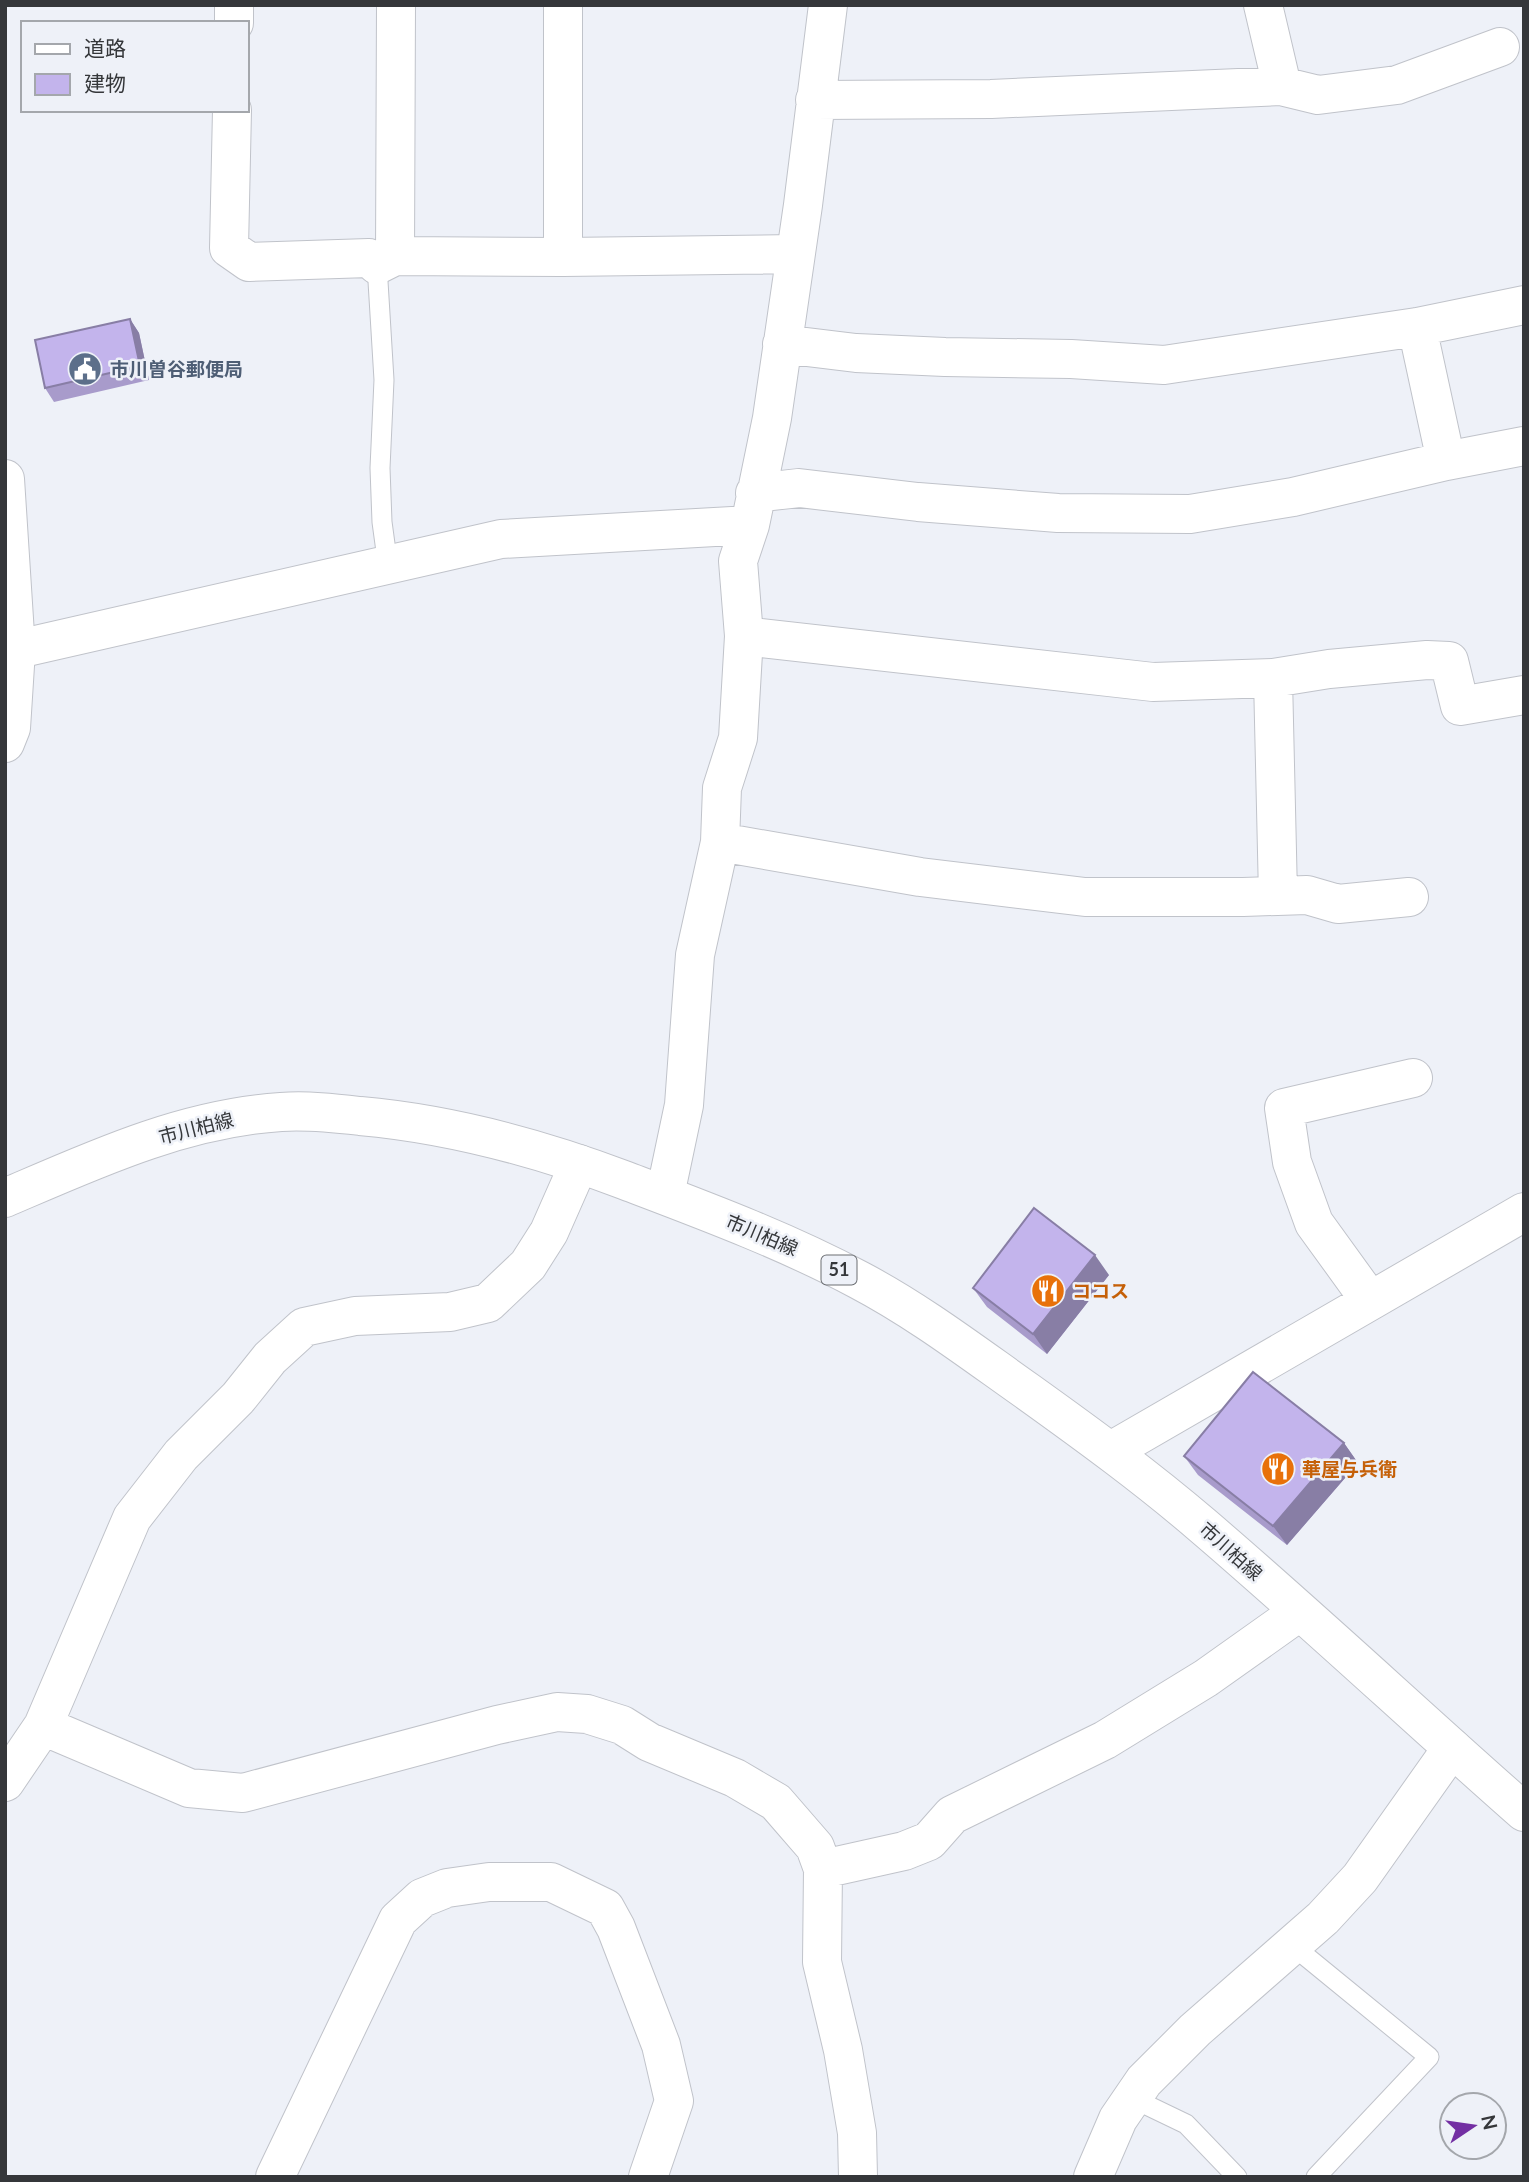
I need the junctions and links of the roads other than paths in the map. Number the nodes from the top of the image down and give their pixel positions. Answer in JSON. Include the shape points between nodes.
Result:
{"nodes":[{"id":1,"x":397,"y":5,"type":"edge"},
{"id":2,"x":562,"y":5,"type":"edge"},
{"id":3,"x":828,"y":5,"type":"edge"},
{"id":4,"x":1263,"y":5,"type":"edge"},
{"id":5,"x":1500,"y":47,"type":"dead end"},
{"id":6,"x":1282,"y":86,"type":"junction"},
{"id":7,"x":816,"y":100,"type":"junction"},
{"id":8,"x":232,"y":112,"type":"edge"},
{"id":9,"x":795,"y":254,"type":"junction"},
{"id":10,"x":563,"y":257,"type":"junction"},
{"id":11,"x":386,"y":261,"type":"junction"},
{"id":12,"x":1524,"y":305,"type":"edge"},
{"id":13,"x":1417,"y":327,"type":"junction"},
{"id":14,"x":782,"y":344,"type":"junction"},
{"id":15,"x":1524,"y":446,"type":"edge"},
{"id":16,"x":1446,"y":461,"type":"junction"},
{"id":17,"x":5,"y":479,"type":"edge"},
{"id":18,"x":752,"y":509,"type":"junction"},
{"id":19,"x":388,"y":566,"type":"junction"},
{"id":20,"x":744,"y":636,"type":"junction"},
{"id":21,"x":11,"y":651,"type":"edge"},
{"id":22,"x":1273,"y":678,"type":"junction"},
{"id":23,"x":1524,"y":695,"type":"edge"},
{"id":24,"x":5,"y":743,"type":"edge"},
{"id":25,"x":720,"y":842,"type":"junction"},
{"id":26,"x":1278,"y":895,"type":"junction"},
{"id":27,"x":1409,"y":897,"type":"dead end"},
{"id":28,"x":1413,"y":1078,"type":"dead end"},
{"id":29,"x":579,"y":1164,"type":"junction"},
{"id":30,"x":665,"y":1195,"type":"junction"},
{"id":31,"x":5,"y":1198,"type":"edge"},
{"id":32,"x":1524,"y":1212,"type":"edge"},
{"id":33,"x":1370,"y":1299,"type":"junction"},
{"id":34,"x":1111,"y":1451,"type":"junction"},
{"id":35,"x":1299,"y":1612,"type":"junction"},
{"id":36,"x":43,"y":1726,"type":"junction"},
{"id":37,"x":1452,"y":1748,"type":"junction"},
{"id":38,"x":5,"y":1782,"type":"edge"},
{"id":39,"x":1524,"y":1812,"type":"edge"},
{"id":40,"x":823,"y":1869,"type":"junction"},
{"id":41,"x":1292,"y":1945,"type":"junction"},
{"id":42,"x":1132,"y":2098,"type":"junction"},
{"id":43,"x":275,"y":2177,"type":"edge"},
{"id":44,"x":648,"y":2177,"type":"edge"},
{"id":45,"x":858,"y":2177,"type":"edge"},
{"id":46,"x":1093,"y":2177,"type":"edge"},
{"id":47,"x":1237,"y":2177,"type":"edge"},
{"id":48,"x":1316,"y":2177,"type":"edge"}],
"edges":[{"from":1,"to":11,"type":"street"},
{"from":2,"to":10,"type":"street"},
{"from":3,"to":7,"type":"street"},
{"from":4,"to":6,"type":"street"},
{"from":5,"to":6,"type":"street","via":[[1397,85],[1318,95]]},
{"from":6,"to":7,"type":"street","via":[[991,99]]},
{"from":7,"to":9,"type":"street"},
{"from":8,"to":11,"type":"street","via":[[229,248],[249,262]]},
{"from":9,"to":10,"type":"street"},
{"from":9,"to":14,"type":"street"},
{"from":10,"to":11,"type":"street"},
{"from":11,"to":19,"type":"lane","via":[[380,468]]},
{"from":12,"to":13,"type":"street"},
{"from":13,"to":14,"type":"street","via":[[1164,365],[856,353]]},
{"from":13,"to":16,"type":"street"},
{"from":14,"to":18,"type":"street"},
{"from":15,"to":16,"type":"street"},
{"from":16,"to":18,"type":"street","via":[[1293,497],[1190,514],[1058,513],[799,488]]},
{"from":17,"to":21,"type":"street"},
{"from":18,"to":19,"type":"street","via":[[501,540]]},
{"from":18,"to":20,"type":"street","via":[[738,561]]},
{"from":19,"to":21,"type":"street"},
{"from":20,"to":22,"type":"street","via":[[1153,682]]},
{"from":20,"to":25,"type":"street","via":[[738,738],[722,788]]},
{"from":21,"to":24,"type":"street","via":[[11,728]]},
{"from":22,"to":23,"type":"street","via":[[1329,669],[1449,661],[1460,706]]},
{"from":22,"to":26,"type":"street"},
{"from":25,"to":26,"type":"street","via":[[920,877],[1085,897]]},
{"from":25,"to":30,"type":"street","via":[[695,955],[684,1105]]},
{"from":26,"to":27,"type":"street","via":[[1307,895],[1338,904]]},
{"from":28,"to":33,"type":"street","via":[[1284,1108],[1292,1162],[1314,1223]]},
{"from":29,"to":30,"type":"street","name":"市川柏線","number":"51"},
{"from":29,"to":31,"type":"street","name":"市川柏線","number":"51","via":[[445,1128],[383,1118],[281,1112],[168,1133]]},
{"from":29,"to":36,"type":"street","via":[[549,1232],[528,1265],[488,1303],[450,1312],[355,1316],[303,1327],[270,1358],[181,1455],[132,1518]]},
{"from":30,"to":34,"type":"street","name":"市川柏線","number":"51","via":[[862,1282],[966,1348]]},
{"from":32,"to":33,"type":"street"},
{"from":33,"to":34,"type":"street"},
{"from":34,"to":35,"type":"street","name":"市川柏線","number":"51"},
{"from":35,"to":37,"type":"street","name":"市川柏線","number":"51"},
{"from":35,"to":40,"type":"street","via":[[1206,1678],[1105,1740],[952,1815],[929,1841]]},
{"from":36,"to":38,"type":"street"},
{"from":36,"to":40,"type":"street","via":[[189,1788],[243,1793],[497,1725],[557,1712],[587,1714],[622,1725],[776,1802],[814,1847]]},
{"from":37,"to":39,"type":"street","name":"市川柏線","number":"51"},
{"from":37,"to":41,"type":"street","via":[[1360,1878]]},
{"from":40,"to":45,"type":"street","via":[[822,1962],[857,2133]]},
{"from":41,"to":42,"type":"street","via":[[1195,2030]]},
{"from":41,"to":48,"type":"lane","via":[[1429,2057]]},
{"from":42,"to":46,"type":"street"},
{"from":42,"to":47,"type":"lane","via":[[1186,2124]]},
{"from":43,"to":44,"type":"street","via":[[398,1920],[422,1898],[447,1888],[489,1882],[551,1882],[605,1908],[617,1928],[661,2045],[674,2101]]}]}
